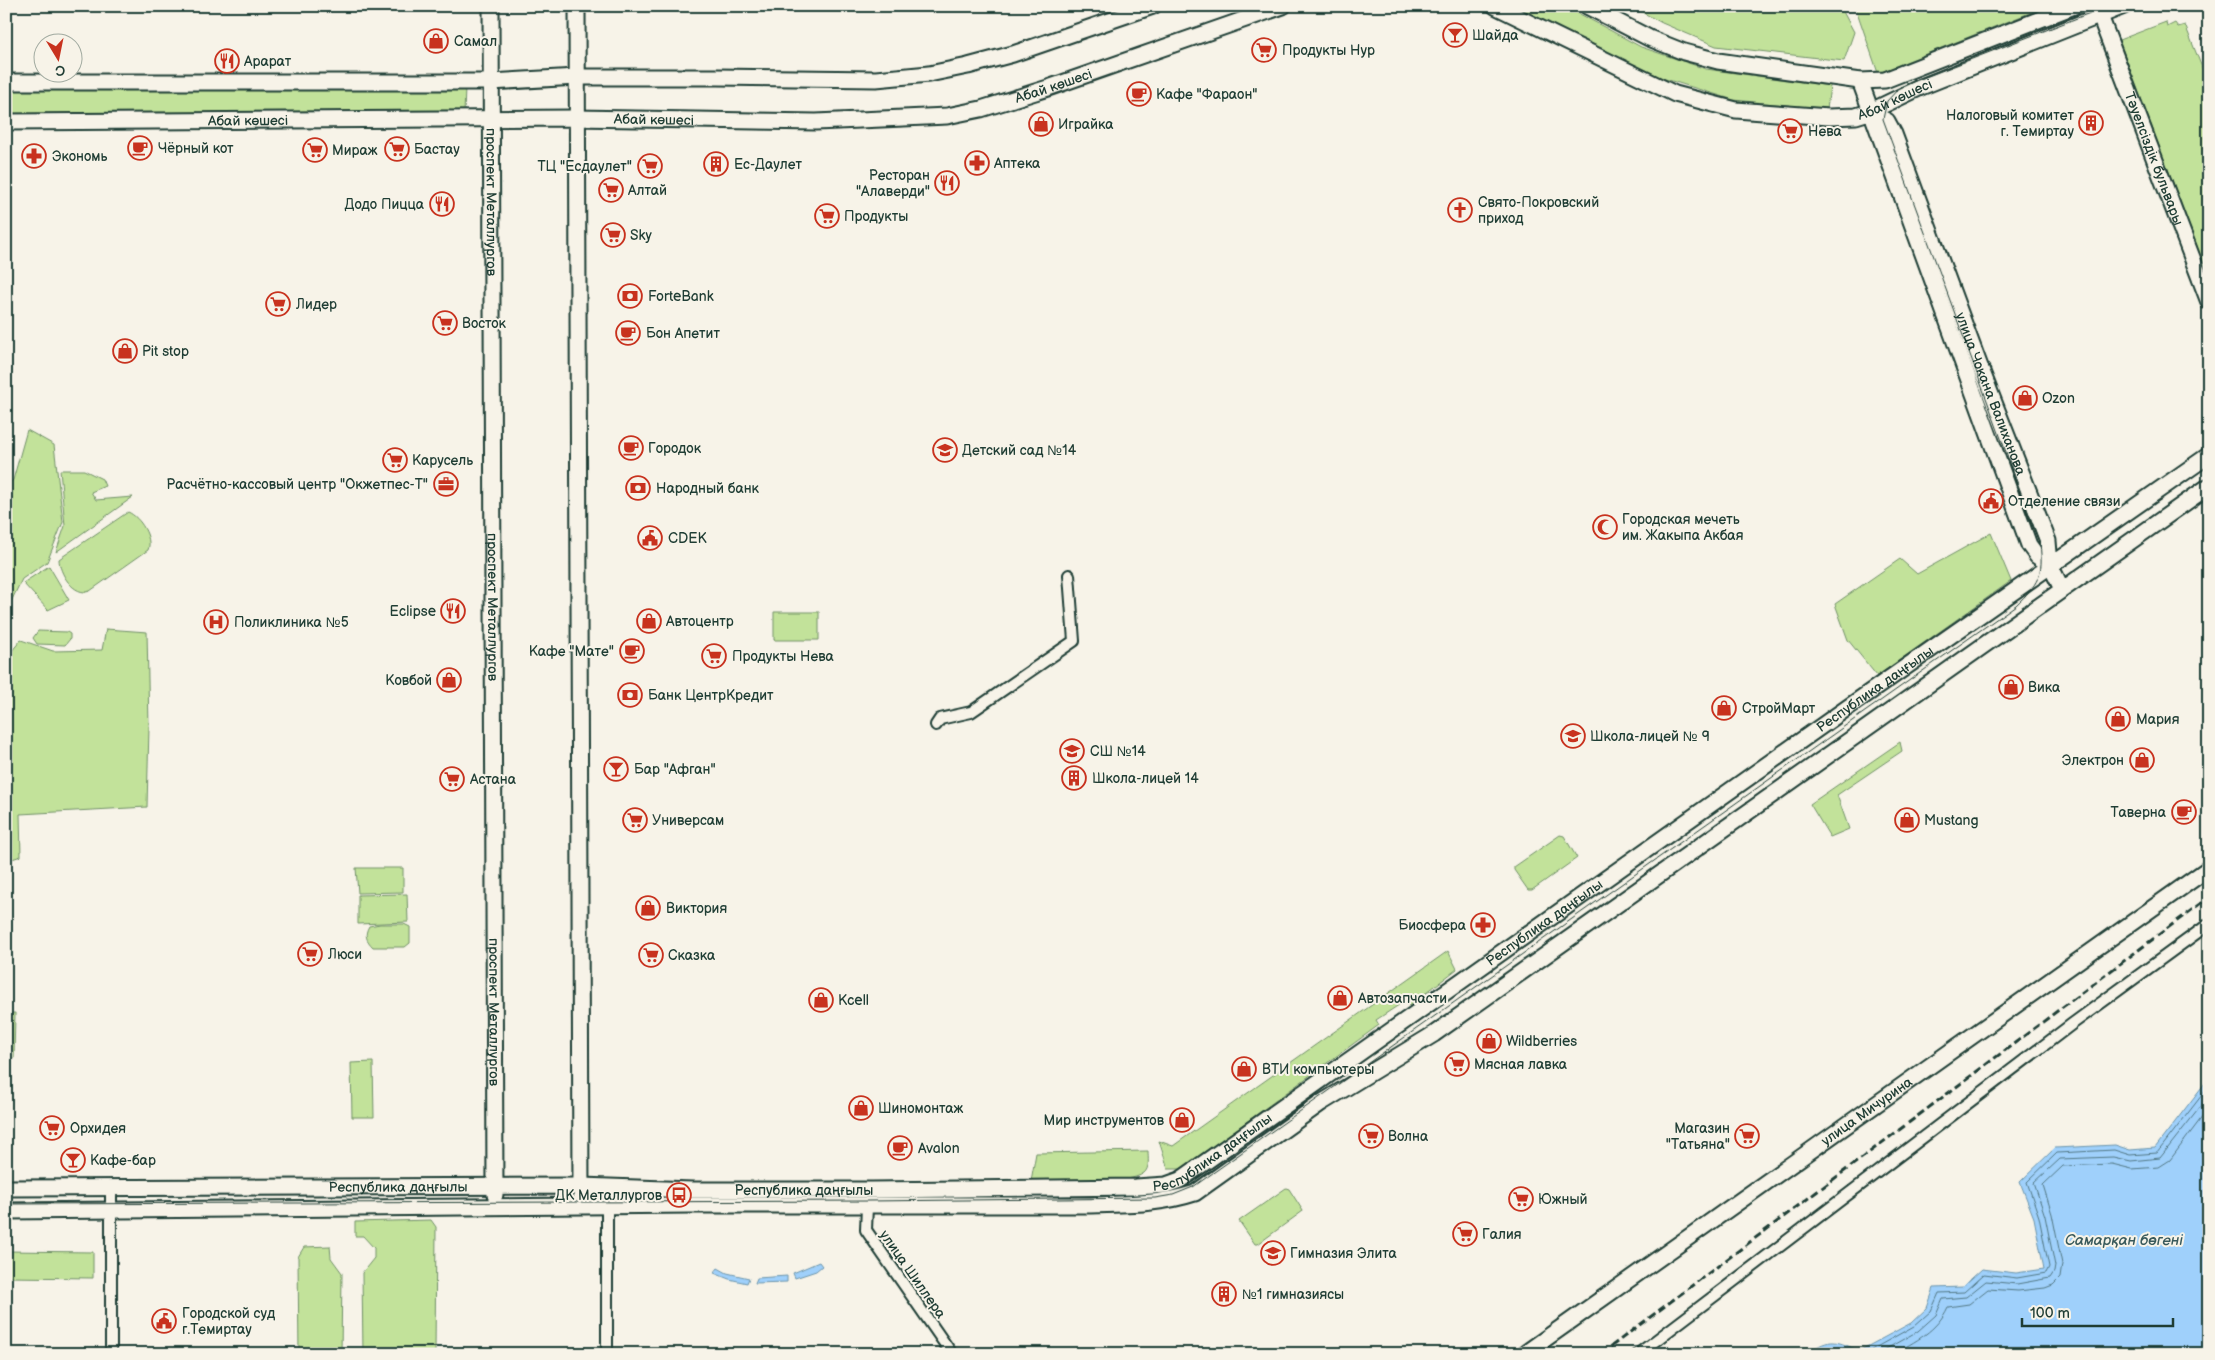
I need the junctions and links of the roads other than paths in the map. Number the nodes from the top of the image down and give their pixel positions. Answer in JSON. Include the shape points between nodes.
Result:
{"nodes":[{"id":1,"x":491,"y":6,"type":"edge"},
{"id":2,"x":577,"y":6,"type":"edge"},
{"id":3,"x":1153,"y":6,"type":"edge"},
{"id":4,"x":1283,"y":6,"type":"edge"},
{"id":5,"x":1495,"y":6,"type":"edge"},
{"id":6,"x":1587,"y":6,"type":"edge"},
{"id":7,"x":2074,"y":6,"type":"edge"},
{"id":8,"x":2124,"y":6,"type":"edge"},
{"id":9,"x":2098,"y":11,"type":"edge"},
{"id":10,"x":577,"y":78,"type":"junction"},
{"id":11,"x":1860,"y":81,"type":"junction"},
{"id":12,"x":6,"y":82,"type":"edge"},
{"id":13,"x":491,"y":82,"type":"junction"},
{"id":14,"x":1900,"y":97,"type":"junction"},
{"id":15,"x":1869,"y":112,"type":"junction"},
{"id":16,"x":1829,"y":117,"type":"junction"},
{"id":17,"x":576,"y":118,"type":"junction"},
{"id":18,"x":492,"y":119,"type":"junction"},
{"id":19,"x":6,"y":122,"type":"edge"},
{"id":20,"x":1894,"y":134,"type":"junction"},
{"id":21,"x":1880,"y":140,"type":"junction"},
{"id":22,"x":2209,"y":302,"type":"edge"},
{"id":23,"x":2209,"y":456,"type":"edge"},
{"id":24,"x":2209,"y":486,"type":"edge"},
{"id":25,"x":2048,"y":541,"type":"junction"},
{"id":26,"x":2030,"y":545,"type":"junction"},
{"id":27,"x":2071,"y":551,"type":"junction"},
{"id":28,"x":2050,"y":565,"type":"junction"},
{"id":29,"x":1069,"y":575,"type":"dead end"},
{"id":30,"x":2023,"y":584,"type":"junction"},
{"id":31,"x":2062,"y":589,"type":"junction"},
{"id":32,"x":936,"y":725,"type":"dead end"},
{"id":33,"x":2209,"y":868,"type":"edge"},
{"id":34,"x":2209,"y":924,"type":"edge"},
{"id":35,"x":495,"y":1186,"type":"junction"},
{"id":36,"x":582,"y":1186,"type":"junction"},
{"id":37,"x":6,"y":1188,"type":"edge"},
{"id":38,"x":111,"y":1188,"type":"junction"},
{"id":39,"x":581,"y":1206,"type":"junction"},
{"id":40,"x":607,"y":1206,"type":"junction"},
{"id":41,"x":868,"y":1206,"type":"junction"},
{"id":42,"x":494,"y":1207,"type":"junction"},
{"id":43,"x":6,"y":1210,"type":"edge"},
{"id":44,"x":111,"y":1210,"type":"junction"},
{"id":45,"x":111,"y":1354,"type":"edge"},
{"id":46,"x":607,"y":1354,"type":"edge"},
{"id":47,"x":952,"y":1354,"type":"edge"},
{"id":48,"x":1524,"y":1354,"type":"edge"},
{"id":49,"x":1638,"y":1354,"type":"edge"}],
"edges":[{"from":1,"to":13,"type":"main road","name":"проспект Металлургов"},
{"from":2,"to":10,"type":"main road"},
{"from":3,"to":10,"type":"main road","via":[[1013,54],[928,74],[876,79]]},
{"from":4,"to":17,"type":"main road","name":"Абай көшесі","via":[[1048,88],[947,116],[816,122]]},
{"from":5,"to":16,"type":"main road","name":"Абай көшесі","via":[[1675,94],[1736,110]]},
{"from":6,"to":11,"type":"main road","name":"Абай көшесі","via":[[1649,38],[1718,61]]},
{"from":7,"to":11,"type":"main road","name":"Абай көшесі","via":[[1885,80]]},
{"from":8,"to":9,"type":"main road","name":"Абай көшесі"},
{"from":9,"to":14,"type":"main road","name":"Абай көшесі"},
{"from":9,"to":22,"type":"main road","name":"Тәуелсіздік бульвары"},
{"from":10,"to":13,"type":"main road"},
{"from":10,"to":17,"type":"main road"},
{"from":11,"to":15,"type":"main road"},
{"from":12,"to":13,"type":"main road"},
{"from":13,"to":18,"type":"main road","name":"проспект Металлургов"},
{"from":14,"to":15,"type":"main road","name":"Абай көшесі"},
{"from":14,"to":20,"type":"main road","via":[[1892,110]]},
{"from":15,"to":16,"type":"main road","name":"Абай көшесі"},
{"from":15,"to":20,"type":"main road","name":"улица Чокана Валиханова","via":[[1887,121]]},
{"from":15,"to":21,"type":"main road","name":"улица Чокана Валиханова"},
{"from":16,"to":21,"type":"main road","via":[[1868,127]]},
{"from":17,"to":18,"type":"main road","name":"Абай көшесі"},
{"from":17,"to":36,"type":"main road"},
{"from":18,"to":19,"type":"main road","name":"Абай көшесі"},
{"from":18,"to":35,"type":"main road","name":"проспект Металлургов"},
{"from":20,"to":25,"type":"main road","name":"улица Чокана Валиханова"},
{"from":21,"to":26,"type":"main road","name":"улица Чокана Валиханова"},
{"from":23,"to":27,"type":"main road","name":"Республика даңғылы"},
{"from":24,"to":31,"type":"main road","name":"Республика даңғылы"},
{"from":25,"to":27,"type":"main road","via":[[2057,549]]},
{"from":25,"to":28,"type":"main road","name":"улица Чокана Валиханова"},
{"from":26,"to":28,"type":"main road","name":"улица Чокана Валиханова","via":[[2037,556]]},
{"from":26,"to":30,"type":"main road","via":[[2030,566]]},
{"from":27,"to":28,"type":"main road","name":"Республика даңғылы"},
{"from":28,"to":30,"type":"main road","name":"Республика даңғылы"},
{"from":28,"to":31,"type":"main road"},
{"from":29,"to":32,"type":"street","via":[[1074,641],[971,712],[940,719]]},
{"from":30,"to":36,"type":"main road","name":"Республика даңғылы","via":[[1180,1180],[1166,1185],[1136,1187],[872,1190]]},
{"from":31,"to":41,"type":"main road","name":"Республика даңғылы","via":[[1434,1034],[1322,1102],[1195,1193],[1149,1203]]},
{"from":33,"to":48,"type":"main road","name":"улица Мичурина"},
{"from":34,"to":49,"type":"street","via":[[2072,1024]]},
{"from":35,"to":36,"type":"main road","name":"Республика даңғылы"},
{"from":35,"to":38,"type":"main road","name":"Республика даңғылы"},
{"from":35,"to":42,"type":"main road","name":"проспект Металлургов"},
{"from":36,"to":39,"type":"main road"},
{"from":37,"to":38,"type":"main road","name":"Республика даңғылы"},
{"from":38,"to":44,"type":"street"},
{"from":39,"to":40,"type":"main road","name":"Республика даңғылы"},
{"from":39,"to":42,"type":"main road","name":"Республика даңғылы"},
{"from":40,"to":41,"type":"main road","name":"Республика даңғылы"},
{"from":40,"to":46,"type":"street"},
{"from":41,"to":47,"type":"street","name":"улица Шиллера","via":[[866,1230]]},
{"from":42,"to":44,"type":"main road","name":"Республика даңғылы"},
{"from":43,"to":44,"type":"main road","name":"Республика даңғылы"},
{"from":44,"to":45,"type":"street"}]}
